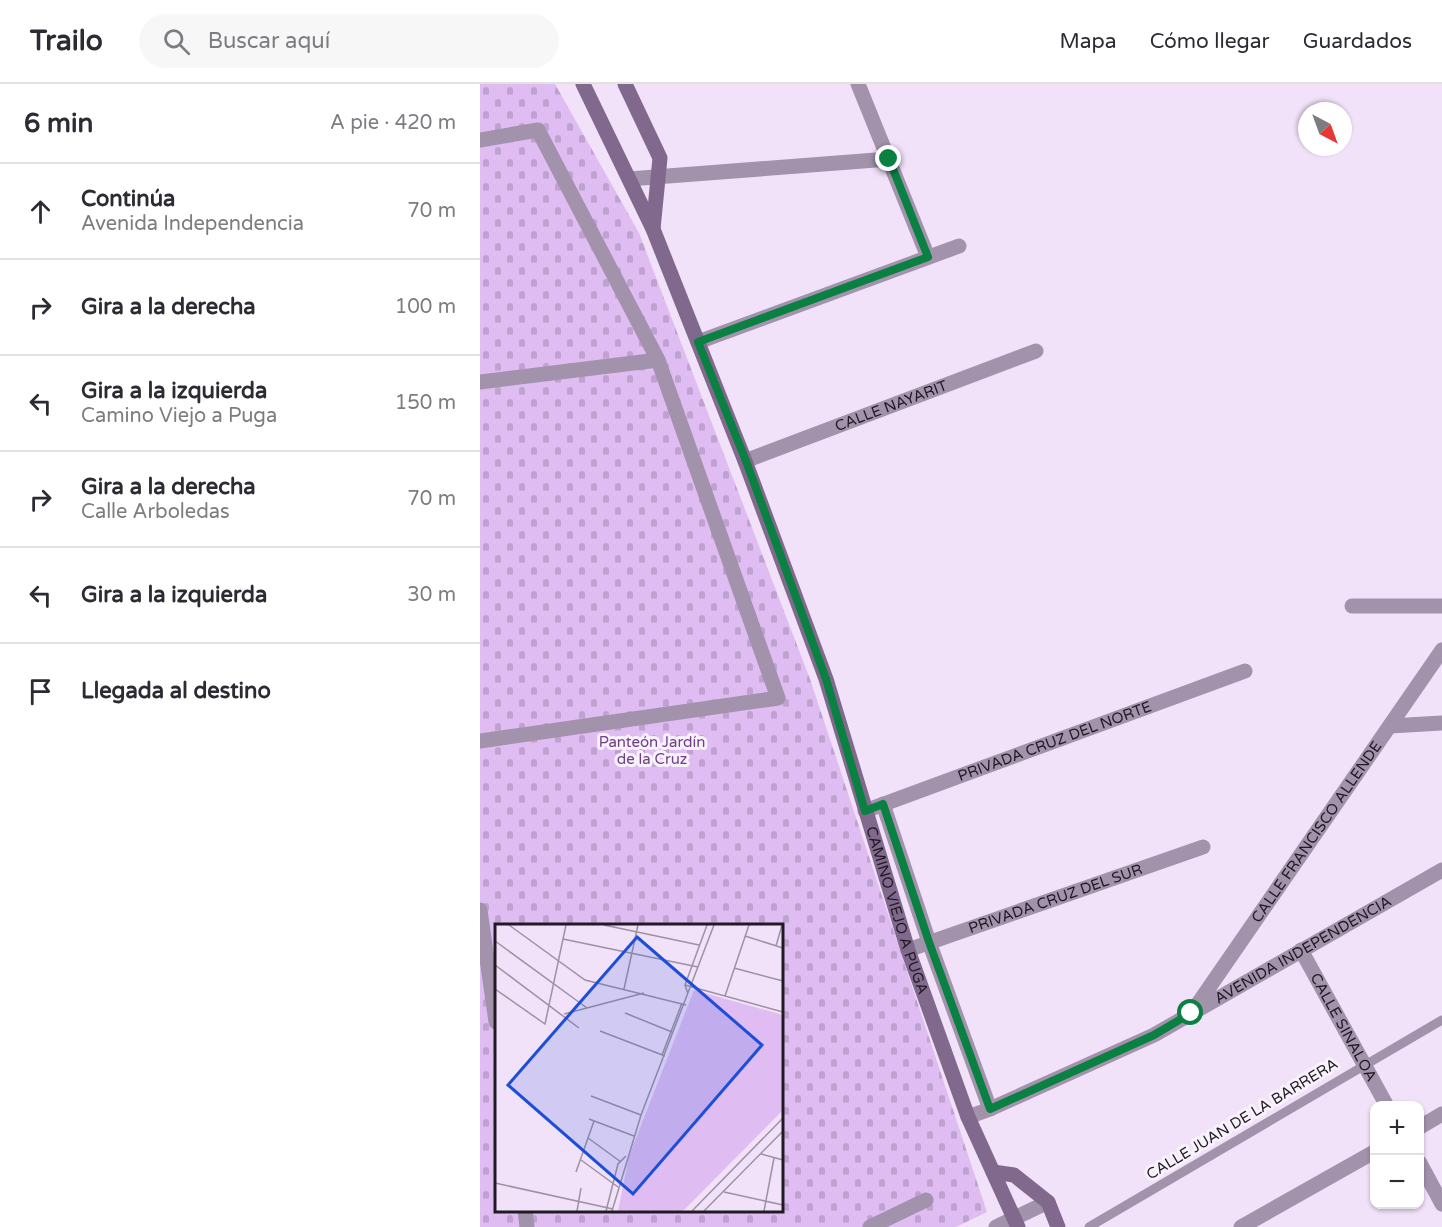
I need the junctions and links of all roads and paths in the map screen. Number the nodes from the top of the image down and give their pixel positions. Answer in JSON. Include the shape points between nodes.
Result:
{"nodes":[{"id":1,"x":583,"y":84,"type":"edge"},
{"id":2,"x":625,"y":84,"type":"edge"},
{"id":3,"x":858,"y":84,"type":"edge"},
{"id":4,"x":480,"y":140,"type":"edge"},
{"id":5,"x":889,"y":159,"type":"junction"},
{"id":6,"x":659,"y":176,"type":"junction"},
{"id":7,"x":629,"y":179,"type":"junction"},
{"id":8,"x":653,"y":229,"type":"junction"},
{"id":9,"x":959,"y":246,"type":"dead end"},
{"id":10,"x":928,"y":257,"type":"junction"},
{"id":11,"x":698,"y":342,"type":"junction"},
{"id":12,"x":1036,"y":351,"type":"dead end"},
{"id":13,"x":658,"y":360,"type":"junction"},
{"id":14,"x":480,"y":382,"type":"edge"},
{"id":15,"x":746,"y":461,"type":"junction"},
{"id":16,"x":1352,"y":606,"type":"dead end"},
{"id":17,"x":1442,"y":606,"type":"edge"},
{"id":18,"x":1442,"y":650,"type":"edge"},
{"id":19,"x":1245,"y":671,"type":"dead end"},
{"id":20,"x":1442,"y":723,"type":"edge"},
{"id":21,"x":1390,"y":726,"type":"junction"},
{"id":22,"x":480,"y":741,"type":"edge"},
{"id":23,"x":883,"y":804,"type":"junction"},
{"id":24,"x":865,"y":811,"type":"junction"},
{"id":25,"x":1203,"y":847,"type":"dead end"},
{"id":26,"x":1442,"y":870,"type":"edge"},
{"id":27,"x":480,"y":910,"type":"edge"},
{"id":28,"x":929,"y":942,"type":"junction"},
{"id":29,"x":908,"y":950,"type":"junction"},
{"id":30,"x":1301,"y":950,"type":"junction"},
{"id":31,"x":1191,"y":1013,"type":"junction"},
{"id":32,"x":495,"y":1015,"type":"edge"},
{"id":33,"x":1442,"y":1020,"type":"edge"},
{"id":34,"x":1365,"y":1065,"type":"junction"},
{"id":35,"x":1384,"y":1101,"type":"edge"},
{"id":36,"x":990,"y":1109,"type":"junction"},
{"id":37,"x":1442,"y":1114,"type":"edge"},
{"id":38,"x":968,"y":1117,"type":"junction"},
{"id":39,"x":1424,"y":1124,"type":"edge"},
{"id":40,"x":1370,"y":1154,"type":"edge"},
{"id":41,"x":993,"y":1172,"type":"junction"},
{"id":42,"x":1424,"y":1172,"type":"edge"},
{"id":43,"x":926,"y":1200,"type":"dead end"},
{"id":44,"x":1048,"y":1202,"type":"junction"},
{"id":45,"x":1442,"y":1204,"type":"edge"},
{"id":46,"x":525,"y":1212,"type":"edge"},
{"id":47,"x":1016,"y":1223,"type":"edge"},
{"id":48,"x":527,"y":1227,"type":"edge"},
{"id":49,"x":870,"y":1227,"type":"edge"},
{"id":50,"x":996,"y":1227,"type":"edge"},
{"id":51,"x":1058,"y":1227,"type":"edge"},
{"id":52,"x":1089,"y":1227,"type":"edge"},
{"id":53,"x":1241,"y":1227,"type":"edge"}],
"edges":[{"from":1,"to":7,"type":"street","name":"CAMINO VIEJO A PUGA"},
{"from":2,"to":6,"type":"street","via":[[660,158]]},
{"from":3,"to":5,"type":"street"},
{"from":4,"to":13,"type":"street","via":[[538,130]]},
{"from":5,"to":6,"type":"street"},
{"from":5,"to":10,"type":"street"},
{"from":6,"to":7,"type":"street"},
{"from":6,"to":8,"type":"street"},
{"from":7,"to":8,"type":"street","name":"CAMINO VIEJO A PUGA"},
{"from":8,"to":11,"type":"street","name":"CAMINO VIEJO A PUGA"},
{"from":9,"to":10,"type":"street"},
{"from":10,"to":11,"type":"street"},
{"from":11,"to":15,"type":"street","name":"CAMINO VIEJO A PUGA"},
{"from":12,"to":15,"type":"street","name":"CALLE NAYARIT"},
{"from":13,"to":14,"type":"street"},
{"from":13,"to":22,"type":"street","via":[[778,698]]},
{"from":15,"to":24,"type":"street","name":"CAMINO VIEJO A PUGA","via":[[826,679]]},
{"from":16,"to":17,"type":"street"},
{"from":18,"to":21,"type":"street","name":"CALLE FRANCISCO ALLENDE"},
{"from":19,"to":23,"type":"street","name":"PRIVADA CRUZ DEL NORTE"},
{"from":20,"to":21,"type":"street"},
{"from":21,"to":31,"type":"street","name":"CALLE FRANCISCO ALLENDE"},
{"from":23,"to":24,"type":"street","name":"PRIVADA CRUZ DEL NORTE"},
{"from":23,"to":28,"type":"street"},
{"from":24,"to":29,"type":"street","name":"CAMINO VIEJO A PUGA"},
{"from":25,"to":28,"type":"street","name":"PRIVADA CRUZ DEL SUR"},
{"from":26,"to":30,"type":"street","name":"AVENIDA INDEPENDENCIA"},
{"from":27,"to":32,"type":"street"},
{"from":28,"to":29,"type":"street","name":"PRIVADA CRUZ DEL SUR"},
{"from":28,"to":36,"type":"street"},
{"from":29,"to":38,"type":"street","name":"CAMINO VIEJO A PUGA"},
{"from":30,"to":31,"type":"street","name":"AVENIDA INDEPENDENCIA"},
{"from":30,"to":34,"type":"street","name":"CALLE SINALOA"},
{"from":31,"to":36,"type":"street","name":"AVENIDA INDEPENDENCIA","via":[[1154,1035]]},
{"from":33,"to":34,"type":"lane","name":"CALLE JUAN DE LA BARRERA"},
{"from":34,"to":35,"type":"street","name":"CALLE SINALOA"},
{"from":34,"to":52,"type":"lane","name":"CALLE JUAN DE LA BARRERA"},
{"from":36,"to":38,"type":"street","name":"AVENIDA INDEPENDENCIA"},
{"from":37,"to":39,"type":"street"},
{"from":38,"to":41,"type":"street","name":"CAMINO VIEJO A PUGA"},
{"from":40,"to":53,"type":"street"},
{"from":41,"to":44,"type":"street","via":[[1014,1175]]},
{"from":41,"to":47,"type":"street"},
{"from":42,"to":45,"type":"street"},
{"from":43,"to":49,"type":"street"},
{"from":44,"to":47,"type":"street"},
{"from":44,"to":51,"type":"street"},
{"from":46,"to":48,"type":"street"},
{"from":47,"to":50,"type":"street"}]}
